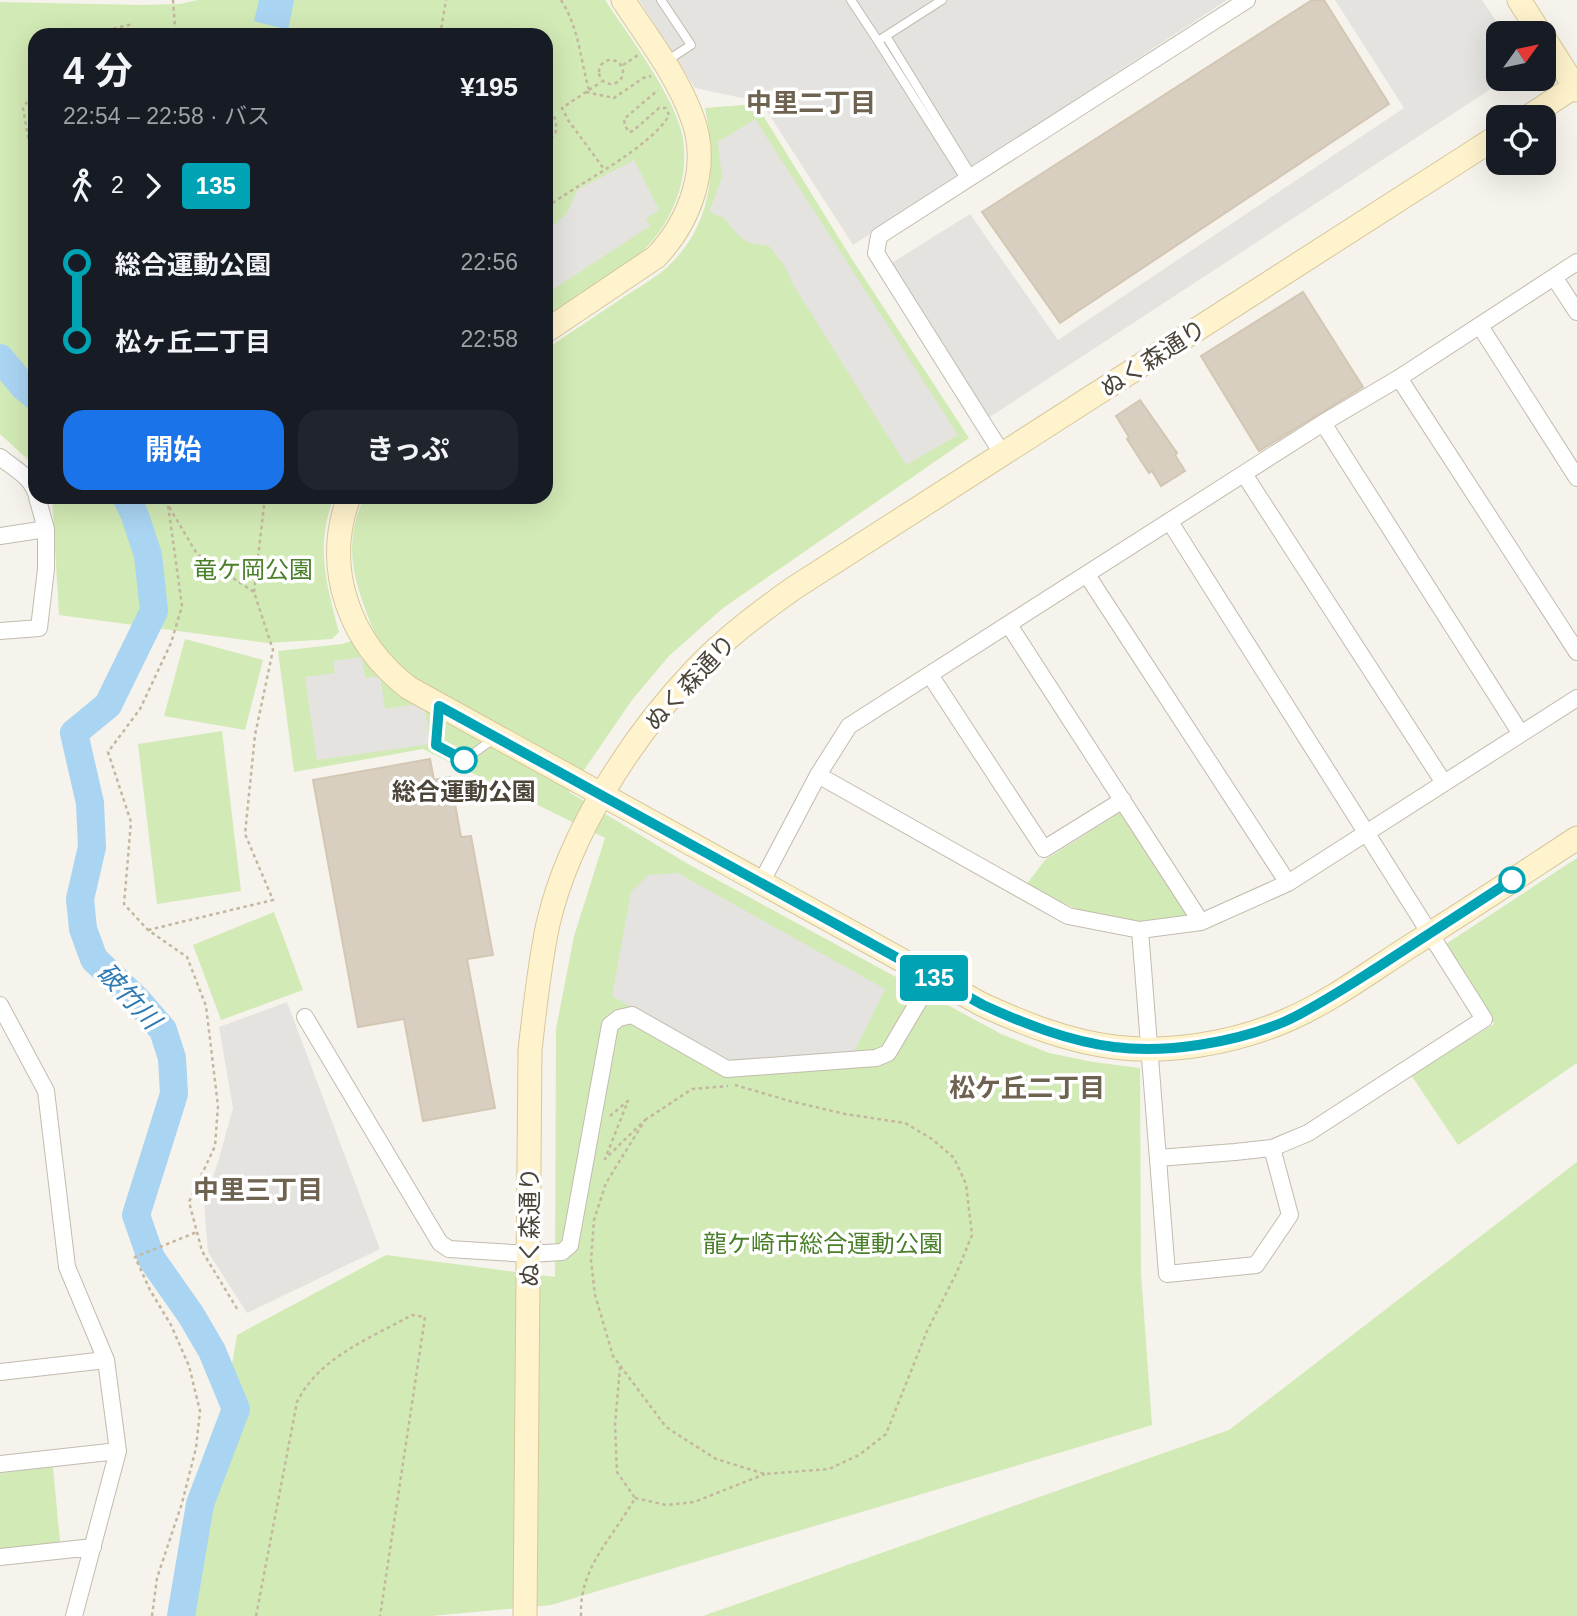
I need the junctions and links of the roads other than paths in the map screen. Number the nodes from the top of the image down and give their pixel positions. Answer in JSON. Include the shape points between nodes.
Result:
{"nodes":[{"id":1,"x":624,"y":0,"type":"edge"},
{"id":2,"x":662,"y":0,"type":"edge"},
{"id":3,"x":852,"y":0,"type":"edge"},
{"id":4,"x":942,"y":0,"type":"edge"},
{"id":5,"x":1247,"y":0,"type":"edge"},
{"id":6,"x":1519,"y":0,"type":"edge"},
{"id":7,"x":1532,"y":21,"type":"edge"},
{"id":8,"x":882,"y":38,"type":"junction"},
{"id":9,"x":1556,"y":56,"type":"edge"},
{"id":10,"x":663,"y":63,"type":"junction"},
{"id":11,"x":1576,"y":87,"type":"edge"},
{"id":12,"x":1547,"y":105,"type":"edge"},
{"id":13,"x":1486,"y":144,"type":"edge"},
{"id":14,"x":969,"y":178,"type":"junction"},
{"id":15,"x":1577,"y":262,"type":"edge"},
{"id":16,"x":1554,"y":277,"type":"junction"},
{"id":17,"x":1577,"y":312,"type":"edge"},
{"id":18,"x":553,"y":326,"type":"edge"},
{"id":19,"x":1480,"y":326,"type":"junction"},
{"id":20,"x":1399,"y":378,"type":"junction"},
{"id":21,"x":1323,"y":423,"type":"junction"},
{"id":22,"x":1003,"y":455,"type":"junction"},
{"id":23,"x":0,"y":457,"type":"edge"},
{"id":24,"x":1244,"y":474,"type":"junction"},
{"id":25,"x":1577,"y":478,"type":"edge"},
{"id":26,"x":28,"y":481,"type":"edge"},
{"id":27,"x":39,"y":504,"type":"edge"},
{"id":28,"x":347,"y":504,"type":"edge"},
{"id":29,"x":1170,"y":522,"type":"junction"},
{"id":30,"x":46,"y":529,"type":"junction"},
{"id":31,"x":0,"y":536,"type":"edge"},
{"id":32,"x":1087,"y":575,"type":"junction"},
{"id":33,"x":1009,"y":625,"type":"junction"},
{"id":34,"x":0,"y":631,"type":"edge"},
{"id":35,"x":1577,"y":652,"type":"edge"},
{"id":36,"x":930,"y":675,"type":"junction"},
{"id":37,"x":1577,"y":698,"type":"edge"},
{"id":38,"x":439,"y":706,"type":"junction"},
{"id":39,"x":1521,"y":734,"type":"junction"},
{"id":40,"x":497,"y":737,"type":"junction"},
{"id":41,"x":818,"y":775,"type":"junction"},
{"id":42,"x":1444,"y":783,"type":"junction"},
{"id":43,"x":602,"y":797,"type":"junction"},
{"id":44,"x":1123,"y":800,"type":"junction"},
{"id":45,"x":1366,"y":834,"type":"junction"},
{"id":46,"x":1577,"y":838,"type":"edge"},
{"id":47,"x":761,"y":883,"type":"junction"},
{"id":48,"x":1288,"y":883,"type":"junction"},
{"id":49,"x":1201,"y":922,"type":"junction"},
{"id":50,"x":1140,"y":930,"type":"junction"},
{"id":51,"x":1430,"y":933,"type":"junction"},
{"id":52,"x":933,"y":977,"type":"junction"},
{"id":53,"x":0,"y":1005,"type":"edge"},
{"id":54,"x":305,"y":1017,"type":"dead end"},
{"id":55,"x":1150,"y":1049,"type":"junction"},
{"id":56,"x":1272,"y":1147,"type":"junction"},
{"id":57,"x":1158,"y":1157,"type":"junction"},
{"id":58,"x":529,"y":1254,"type":"junction"},
{"id":59,"x":106,"y":1360,"type":"junction"},
{"id":60,"x":0,"y":1372,"type":"edge"},
{"id":61,"x":118,"y":1451,"type":"junction"},
{"id":62,"x":0,"y":1464,"type":"edge"},
{"id":63,"x":93,"y":1547,"type":"junction"},
{"id":64,"x":0,"y":1557,"type":"edge"},
{"id":65,"x":74,"y":1616,"type":"edge"},
{"id":66,"x":525,"y":1616,"type":"edge"}],
"edges":[{"from":1,"to":10,"type":"street"},
{"from":2,"to":10,"type":"lane","via":[[691,45]]},
{"from":3,"to":8,"type":"lane"},
{"from":4,"to":8,"type":"lane"},
{"from":5,"to":14,"type":"street"},
{"from":6,"to":7,"type":"street"},
{"from":8,"to":14,"type":"lane"},
{"from":9,"to":11,"type":"street"},
{"from":10,"to":18,"type":"street","via":[[683,97],[698,140],[694,192],[684,219],[656,257]]},
{"from":11,"to":12,"type":"street"},
{"from":13,"to":22,"type":"street","name":"ぬく森通り"},
{"from":14,"to":22,"type":"street","via":[[879,236],[876,253]]},
{"from":15,"to":16,"type":"street"},
{"from":16,"to":17,"type":"street"},
{"from":16,"to":19,"type":"street"},
{"from":19,"to":20,"type":"street"},
{"from":19,"to":25,"type":"street"},
{"from":20,"to":21,"type":"street"},
{"from":20,"to":35,"type":"street"},
{"from":21,"to":24,"type":"street"},
{"from":21,"to":39,"type":"street"},
{"from":22,"to":43,"type":"street","name":"ぬく森通り","via":[[794,588],[728,639],[670,697]]},
{"from":23,"to":26,"type":"street"},
{"from":24,"to":29,"type":"street"},
{"from":24,"to":42,"type":"street"},
{"from":27,"to":30,"type":"street"},
{"from":28,"to":38,"type":"street","via":[[338,563],[341,586],[358,632],[391,675]]},
{"from":29,"to":32,"type":"street"},
{"from":29,"to":45,"type":"street"},
{"from":30,"to":31,"type":"street"},
{"from":30,"to":34,"type":"street","via":[[39,628]]},
{"from":32,"to":33,"type":"street"},
{"from":32,"to":48,"type":"street"},
{"from":33,"to":36,"type":"street"},
{"from":33,"to":44,"type":"street"},
{"from":36,"to":41,"type":"street","via":[[849,726]]},
{"from":36,"to":44,"type":"street","via":[[1044,849]]},
{"from":37,"to":39,"type":"street"},
{"from":38,"to":40,"type":"street"},
{"from":38,"to":40,"type":"lane","via":[[436,745],[464,760]]},
{"from":39,"to":42,"type":"street"},
{"from":40,"to":43,"type":"street"},
{"from":41,"to":47,"type":"street"},
{"from":41,"to":50,"type":"street","via":[[1068,916]]},
{"from":42,"to":45,"type":"street"},
{"from":43,"to":47,"type":"street"},
{"from":43,"to":58,"type":"street","name":"ぬく森通り","via":[[556,899],[537,985],[530,1050]]},
{"from":44,"to":49,"type":"street"},
{"from":45,"to":48,"type":"street"},
{"from":45,"to":51,"type":"street"},
{"from":46,"to":51,"type":"street"},
{"from":47,"to":52,"type":"street"},
{"from":48,"to":49,"type":"street"},
{"from":49,"to":50,"type":"street"},
{"from":50,"to":55,"type":"street"},
{"from":51,"to":55,"type":"street","via":[[1285,1021],[1207,1042]]},
{"from":51,"to":56,"type":"street","via":[[1483,1018],[1308,1133]]},
{"from":52,"to":55,"type":"street","via":[[983,1005],[1046,1031],[1115,1047]]},
{"from":52,"to":58,"type":"street","via":[[888,1053],[876,1058],[727,1069],[632,1015],[619,1018],[610,1025],[570,1245],[562,1252]]},
{"from":53,"to":59,"type":"street","via":[[46,1091],[67,1267]]},
{"from":54,"to":58,"type":"street","via":[[440,1243],[449,1249]]},
{"from":55,"to":57,"type":"street"},
{"from":56,"to":57,"type":"street"},
{"from":56,"to":57,"type":"street","via":[[1290,1216],[1256,1265],[1167,1274]]},
{"from":58,"to":66,"type":"street","name":"ぬく森通り"},
{"from":59,"to":60,"type":"street"},
{"from":59,"to":61,"type":"street"},
{"from":61,"to":62,"type":"street"},
{"from":61,"to":63,"type":"street"},
{"from":63,"to":64,"type":"street"},
{"from":63,"to":65,"type":"street"}]}
